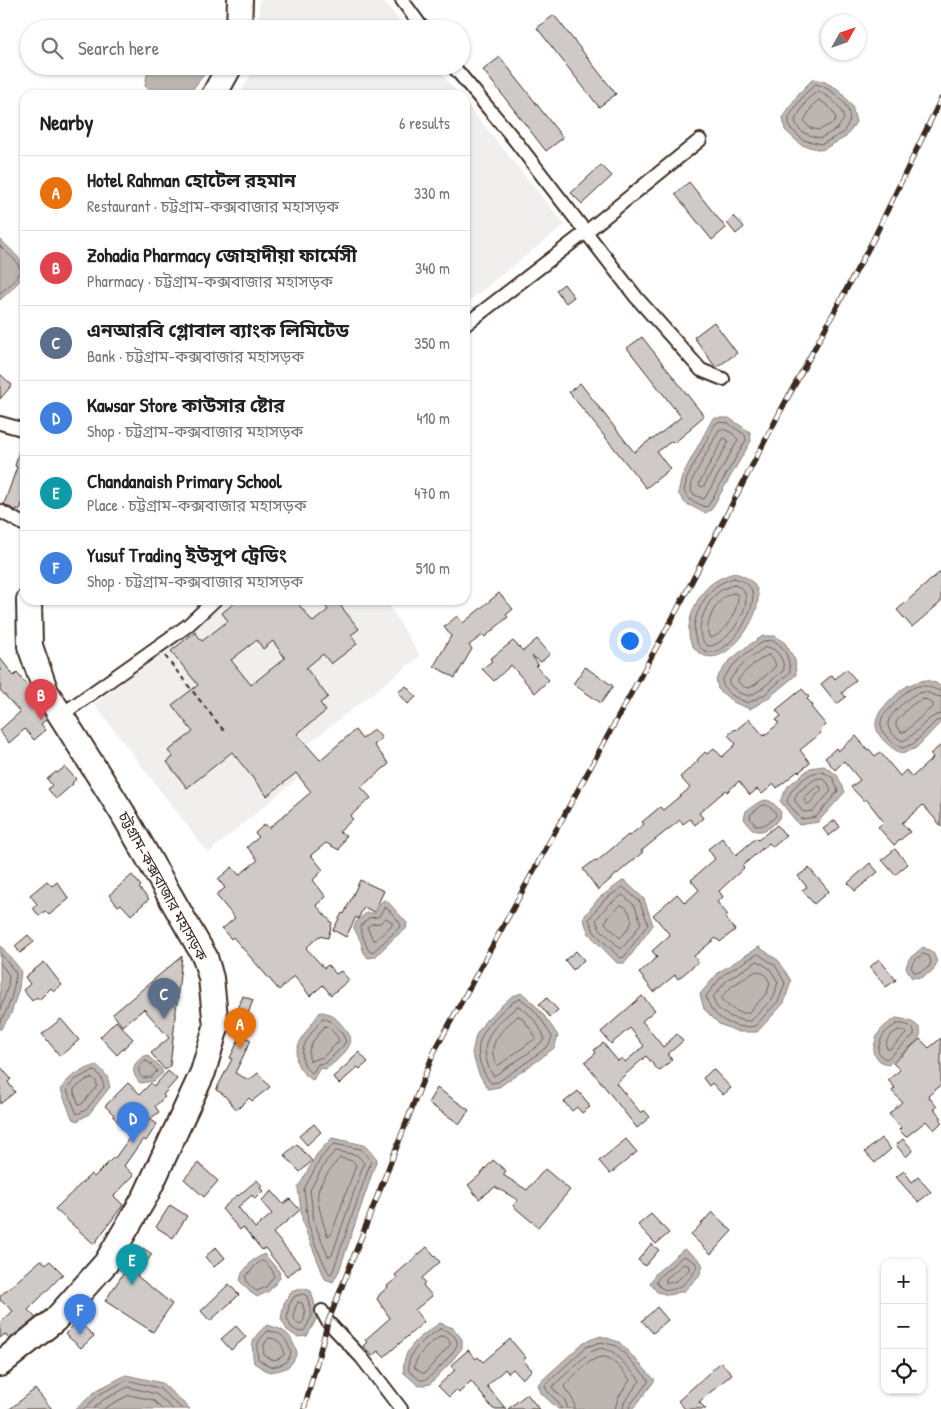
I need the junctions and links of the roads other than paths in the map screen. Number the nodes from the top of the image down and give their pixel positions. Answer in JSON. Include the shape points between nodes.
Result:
{"nodes":[{"id":1,"x":240,"y":0,"type":"edge"},
{"id":2,"x":402,"y":0,"type":"edge"},
{"id":3,"x":239,"y":20,"type":"edge"},
{"id":4,"x":416,"y":20,"type":"edge"},
{"id":5,"x":225,"y":75,"type":"edge"},
{"id":6,"x":461,"y":75,"type":"edge"},
{"id":7,"x":217,"y":90,"type":"edge"},
{"id":8,"x":700,"y":140,"type":"dead end"},
{"id":9,"x":587,"y":232,"type":"junction"},
{"id":10,"x":470,"y":321,"type":"edge"},
{"id":11,"x":723,"y":379,"type":"dead end"},
{"id":12,"x":0,"y":424,"type":"edge"},
{"id":13,"x":20,"y":429,"type":"edge"},
{"id":14,"x":0,"y":511,"type":"edge"},
{"id":15,"x":20,"y":522,"type":"edge"},
{"id":16,"x":29,"y":605,"type":"edge"},
{"id":17,"x":210,"y":605,"type":"edge"},
{"id":18,"x":61,"y":715,"type":"junction"},
{"id":19,"x":322,"y":1311,"type":"dead end"},
{"id":20,"x":0,"y":1364,"type":"edge"},
{"id":21,"x":401,"y":1409,"type":"edge"}],
"edges":[{"from":1,"to":3,"type":"highway"},
{"from":2,"to":4,"type":"street"},
{"from":5,"to":7,"type":"highway"},
{"from":6,"to":9,"type":"street"},
{"from":8,"to":9,"type":"street"},
{"from":9,"to":10,"type":"street"},
{"from":9,"to":11,"type":"street","via":[[636,297],[701,370]]},
{"from":12,"to":13,"type":"street"},
{"from":14,"to":15,"type":"street"},
{"from":16,"to":18,"type":"highway","name":"চট্টগ্রাম-কক্সবাজার মহাসড়ক","via":[[30,646],[46,692]]},
{"from":17,"to":18,"type":"street","via":[[187,626]]},
{"from":18,"to":20,"type":"highway","name":"চট্টগ্রাম-কক্সবাজার মহাসড়ক","via":[[122,812],[205,957],[211,978],[216,1027],[203,1072],[146,1195],[106,1263],[55,1320]]},
{"from":19,"to":21,"type":"street"}]}
